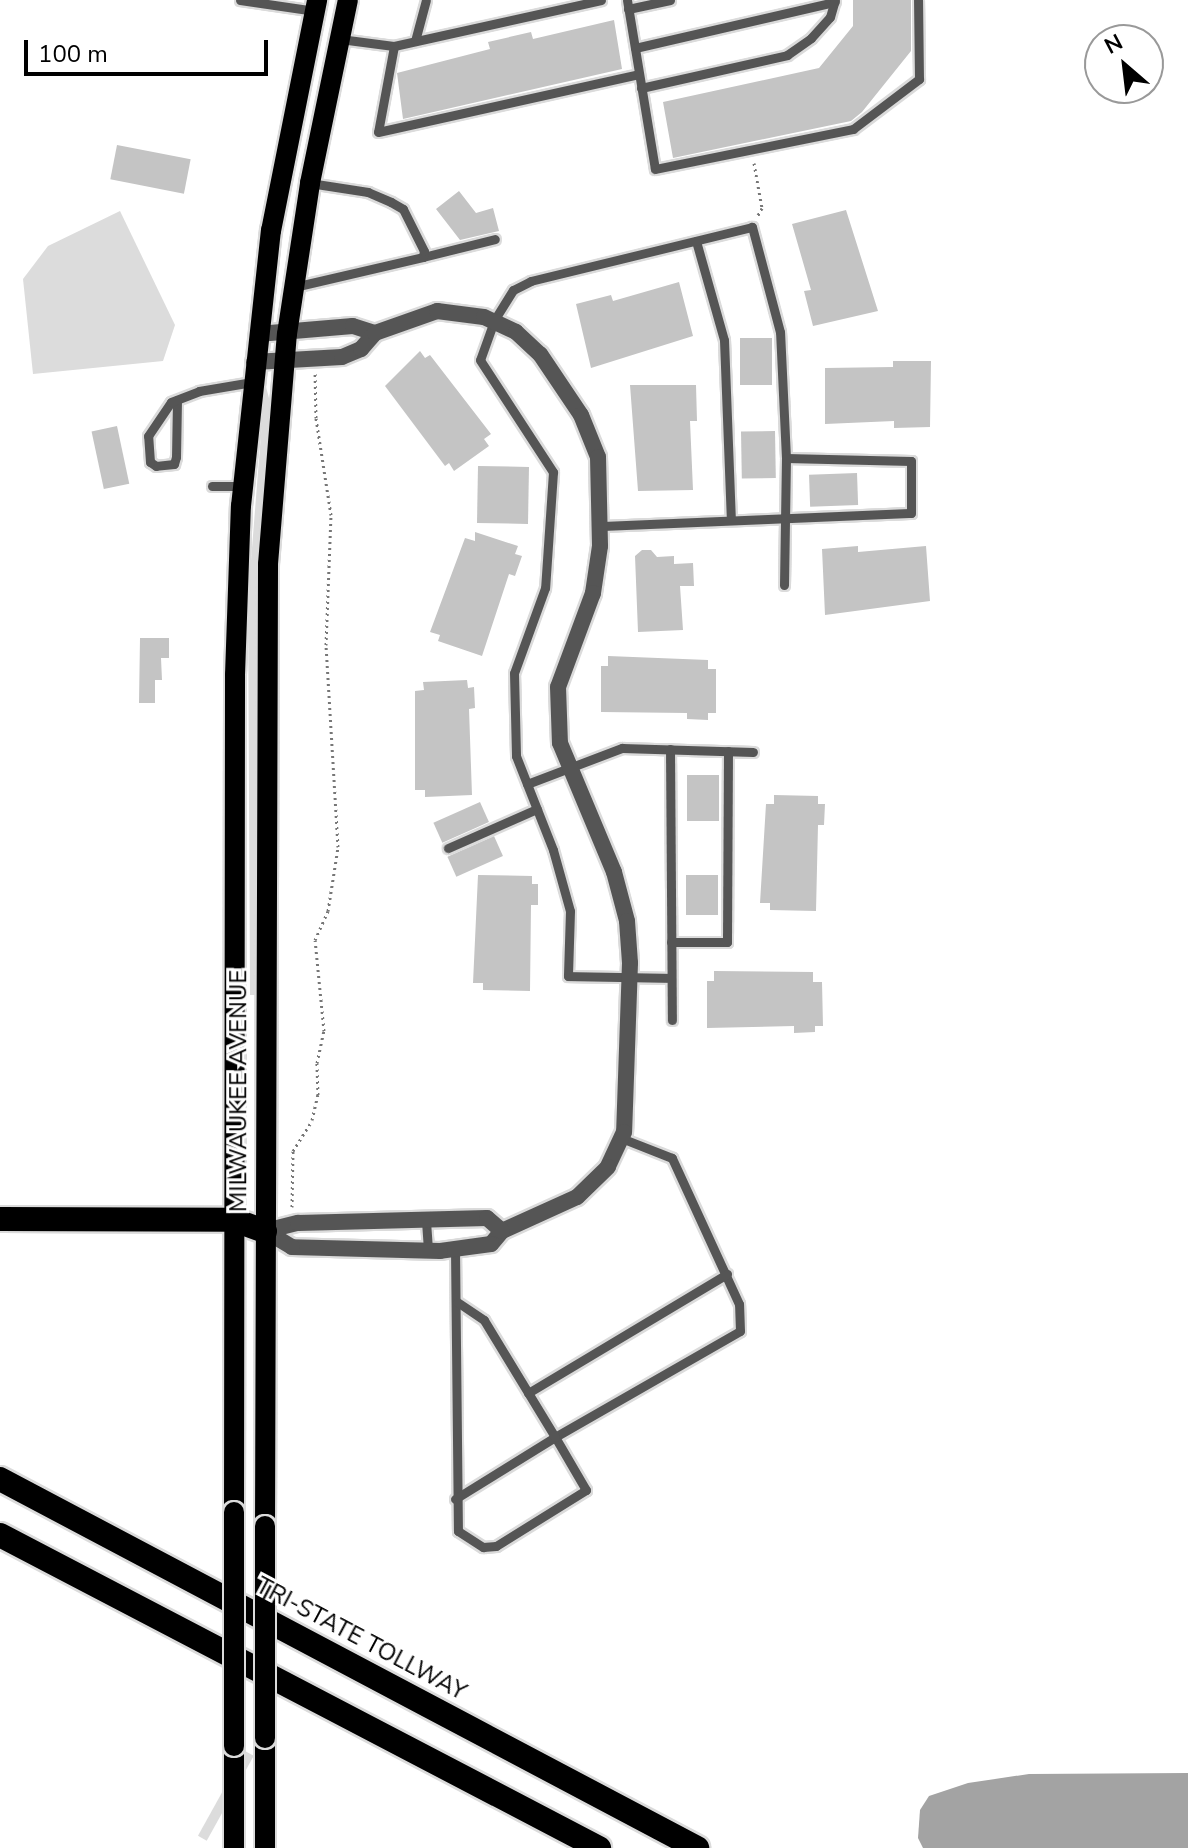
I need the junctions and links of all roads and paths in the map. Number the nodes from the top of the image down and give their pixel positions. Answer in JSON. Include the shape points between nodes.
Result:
{"nodes":[{"id":1,"x":240,"y":0,"type":"edge"},
{"id":2,"x":348,"y":0,"type":"edge"},
{"id":3,"x":426,"y":0,"type":"edge"},
{"id":4,"x":601,"y":0,"type":"edge"},
{"id":5,"x":670,"y":0,"type":"edge"},
{"id":6,"x":918,"y":0,"type":"edge"},
{"id":7,"x":835,"y":1,"type":"edge"},
{"id":8,"x":627,"y":5,"type":"edge"},
{"id":9,"x":316,"y":6,"type":"edge"},
{"id":10,"x":340,"y":39,"type":"junction"},
{"id":11,"x":415,"y":41,"type":"junction"},
{"id":12,"x":394,"y":46,"type":"junction"},
{"id":13,"x":635,"y":48,"type":"junction"},
{"id":14,"x":639,"y":74,"type":"junction"},
{"id":15,"x":641,"y":88,"type":"junction"},
{"id":16,"x":757,"y":149,"type":"junction"},
{"id":17,"x":310,"y":183,"type":"junction"},
{"id":18,"x":752,"y":227,"type":"junction"},
{"id":19,"x":495,"y":239,"type":"dead end"},
{"id":20,"x":696,"y":241,"type":"junction"},
{"id":21,"x":423,"y":257,"type":"junction"},
{"id":22,"x":294,"y":287,"type":"junction"},
{"id":23,"x":494,"y":321,"type":"junction"},
{"id":24,"x":375,"y":333,"type":"junction"},
{"id":25,"x":258,"y":334,"type":"junction"},
{"id":26,"x":287,"y":334,"type":"junction"},
{"id":27,"x":284,"y":363,"type":"junction"},
{"id":28,"x":315,"y":369,"type":"dead end"},
{"id":29,"x":253,"y":372,"type":"junction"},
{"id":30,"x":177,"y":400,"type":"junction"},
{"id":31,"x":786,"y":458,"type":"junction"},
{"id":32,"x":212,"y":486,"type":"dead end"},
{"id":33,"x":243,"y":486,"type":"junction"},
{"id":34,"x":787,"y":518,"type":"junction"},
{"id":35,"x":731,"y":520,"type":"junction"},
{"id":36,"x":601,"y":526,"type":"junction"},
{"id":37,"x":784,"y":585,"type":"dead end"},
{"id":38,"x":670,"y":749,"type":"junction"},
{"id":39,"x":728,"y":751,"type":"junction"},
{"id":40,"x":753,"y":752,"type":"dead end"},
{"id":41,"x":570,"y":767,"type":"junction"},
{"id":42,"x":527,"y":784,"type":"junction"},
{"id":43,"x":537,"y":809,"type":"junction"},
{"id":44,"x":448,"y":848,"type":"dead end"},
{"id":45,"x":671,"y":942,"type":"junction"},
{"id":46,"x":671,"y":978,"type":"junction"},
{"id":47,"x":629,"y":979,"type":"junction"},
{"id":48,"x":672,"y":1020,"type":"dead end"},
{"id":49,"x":621,"y":1138,"type":"junction"},
{"id":50,"x":292,"y":1211,"type":"dead end"},
{"id":51,"x":0,"y":1219,"type":"edge"},
{"id":52,"x":234,"y":1220,"type":"junction"},
{"id":53,"x":426,"y":1221,"type":"junction"},
{"id":54,"x":265,"y":1231,"type":"junction"},
{"id":55,"x":502,"y":1231,"type":"junction"},
{"id":56,"x":455,"y":1249,"type":"junction"},
{"id":57,"x":428,"y":1250,"type":"junction"},
{"id":58,"x":727,"y":1274,"type":"junction"},
{"id":59,"x":457,"y":1302,"type":"junction"},
{"id":60,"x":528,"y":1393,"type":"junction"},
{"id":61,"x":555,"y":1437,"type":"junction"},
{"id":62,"x":0,"y":1479,"type":"edge"},
{"id":63,"x":455,"y":1499,"type":"junction"},
{"id":64,"x":0,"y":1535,"type":"edge"},
{"id":65,"x":234,"y":1848,"type":"edge"},
{"id":66,"x":265,"y":1848,"type":"edge"},
{"id":67,"x":599,"y":1848,"type":"edge"},
{"id":68,"x":697,"y":1848,"type":"edge"}],
"edges":[{"from":1,"to":9,"type":"lane"},
{"from":2,"to":10,"type":"main road","name":"MILWAUKEE AVENUE"},
{"from":3,"to":11,"type":"lane"},
{"from":4,"to":11,"type":"lane"},
{"from":5,"to":8,"type":"lane"},
{"from":6,"to":16,"type":"lane","via":[[919,79],[853,129]]},
{"from":7,"to":13,"type":"lane"},
{"from":7,"to":15,"type":"lane","via":[[811,38],[787,55]]},
{"from":8,"to":13,"type":"lane"},
{"from":9,"to":25,"type":"main road","name":"MILWAUKEE AVENUE","via":[[281,173]]},
{"from":10,"to":12,"type":"lane"},
{"from":10,"to":17,"type":"main road","name":"MILWAUKEE AVENUE"},
{"from":11,"to":12,"type":"lane"},
{"from":12,"to":14,"type":"lane","via":[[378,132]]},
{"from":13,"to":14,"type":"lane"},
{"from":14,"to":15,"type":"lane"},
{"from":15,"to":16,"type":"lane","via":[[655,169]]},
{"from":16,"to":18,"type":"path","via":[[752,170],[762,208]]},
{"from":17,"to":21,"type":"lane","via":[[368,192],[403,209]]},
{"from":17,"to":22,"type":"main road","name":"MILWAUKEE AVENUE"},
{"from":18,"to":20,"type":"lane"},
{"from":18,"to":31,"type":"lane","via":[[780,332]]},
{"from":19,"to":21,"type":"lane"},
{"from":20,"to":23,"type":"lane","via":[[531,281],[513,290]]},
{"from":20,"to":35,"type":"lane","via":[[724,340]]},
{"from":21,"to":22,"type":"lane"},
{"from":22,"to":26,"type":"main road","name":"MILWAUKEE AVENUE"},
{"from":23,"to":24,"type":"street","via":[[437,311]]},
{"from":23,"to":36,"type":"street","via":[[540,354],[581,415],[598,457]]},
{"from":23,"to":42,"type":"lane","via":[[480,360],[553,472],[545,588],[514,673],[516,756]]},
{"from":24,"to":26,"type":"street","via":[[353,326]]},
{"from":24,"to":27,"type":"street","via":[[361,349],[342,357]]},
{"from":25,"to":26,"type":"street"},
{"from":25,"to":29,"type":"main road","name":"MILWAUKEE AVENUE"},
{"from":26,"to":27,"type":"main road","name":"MILWAUKEE AVENUE"},
{"from":27,"to":29,"type":"street"},
{"from":27,"to":54,"type":"main road","name":"MILWAUKEE AVENUE","via":[[267,599]]},
{"from":28,"to":50,"type":"path","via":[[316,418],[331,515],[326,645],[338,847],[328,911],[315,940],[324,1031],[318,1095],[312,1120],[293,1151]]},
{"from":29,"to":30,"type":"lane"},
{"from":29,"to":33,"type":"main road","name":"MILWAUKEE AVENUE"},
{"from":30,"to":30,"type":"lane","via":[[156,418],[148,436],[150,462],[156,466],[174,464]]},
{"from":31,"to":34,"type":"lane"},
{"from":31,"to":34,"type":"lane","via":[[911,461],[911,513]]},
{"from":32,"to":33,"type":"lane"},
{"from":33,"to":52,"type":"main road","name":"MILWAUKEE AVENUE","via":[[235,675]]},
{"from":34,"to":35,"type":"lane"},
{"from":34,"to":37,"type":"lane"},
{"from":35,"to":36,"type":"lane"},
{"from":36,"to":41,"type":"street","via":[[593,593],[558,687],[560,743]]},
{"from":38,"to":39,"type":"lane"},
{"from":38,"to":41,"type":"lane","via":[[622,748]]},
{"from":38,"to":45,"type":"lane"},
{"from":39,"to":40,"type":"lane"},
{"from":39,"to":45,"type":"lane","via":[[727,942]]},
{"from":41,"to":42,"type":"lane"},
{"from":41,"to":47,"type":"street","via":[[624,909]]},
{"from":42,"to":43,"type":"lane"},
{"from":43,"to":44,"type":"lane"},
{"from":43,"to":47,"type":"lane","via":[[570,911],[568,976]]},
{"from":45,"to":46,"type":"lane"},
{"from":46,"to":47,"type":"lane"},
{"from":46,"to":48,"type":"lane"},
{"from":47,"to":49,"type":"street","via":[[627,1116]]},
{"from":49,"to":55,"type":"street","via":[[608,1167],[577,1197]]},
{"from":49,"to":58,"type":"lane","via":[[672,1158]]},
{"from":51,"to":52,"type":"highway"},
{"from":52,"to":54,"type":"highway"},
{"from":52,"to":65,"type":"main road","name":"MILWAUKEE AVENUE","bridge":true},
{"from":53,"to":54,"type":"street","via":[[298,1223]]},
{"from":53,"to":55,"type":"street","via":[[487,1218]]},
{"from":53,"to":57,"type":"lane"},
{"from":54,"to":57,"type":"street","via":[[292,1247]]},
{"from":54,"to":66,"type":"main road","name":"MILWAUKEE AVENUE","bridge":true},
{"from":55,"to":56,"type":"street","via":[[491,1244]]},
{"from":56,"to":57,"type":"street"},
{"from":56,"to":59,"type":"lane"},
{"from":58,"to":60,"type":"lane"},
{"from":58,"to":61,"type":"lane","via":[[739,1304],[740,1331]]},
{"from":59,"to":60,"type":"lane","via":[[484,1320]]},
{"from":59,"to":63,"type":"lane"},
{"from":60,"to":61,"type":"lane"},
{"from":61,"to":63,"type":"lane"},
{"from":61,"to":63,"type":"lane","via":[[586,1490],[496,1546],[483,1547],[458,1531]]},
{"from":62,"to":68,"type":"highway","name":"TRI-STATE TOLLWAY"},
{"from":64,"to":67,"type":"highway"}]}
